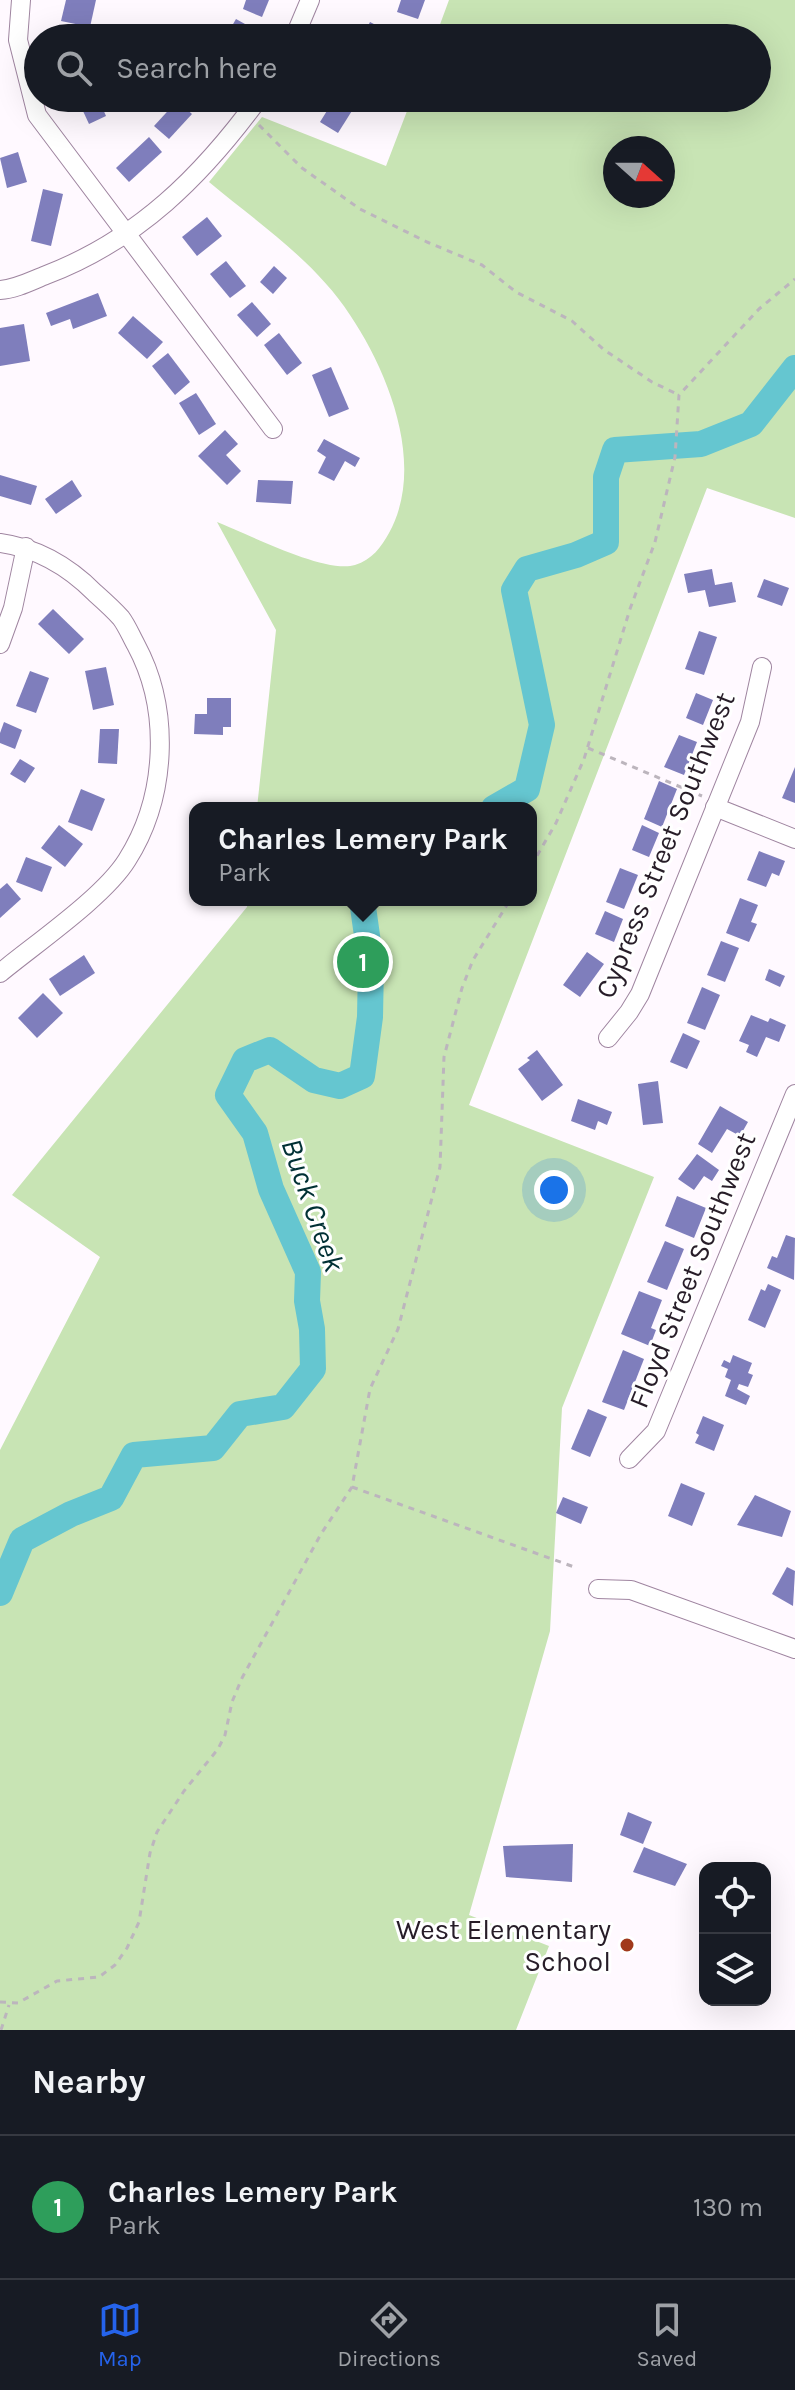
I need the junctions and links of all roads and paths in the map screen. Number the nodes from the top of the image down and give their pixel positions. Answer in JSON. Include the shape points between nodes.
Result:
{"nodes":[{"id":1,"x":21,"y":0,"type":"edge"},
{"id":2,"x":310,"y":0,"type":"edge"},
{"id":3,"x":300,"y":24,"type":"edge"},
{"id":4,"x":24,"y":64,"type":"edge"},
{"id":5,"x":36,"y":112,"type":"edge"},
{"id":6,"x":248,"y":114,"type":"joint"},
{"id":7,"x":127,"y":235,"type":"junction"},
{"id":8,"x":795,"y":279,"type":"edge"},
{"id":9,"x":0,"y":290,"type":"edge"},
{"id":10,"x":679,"y":395,"type":"junction"},
{"id":11,"x":273,"y":429,"type":"dead end"},
{"id":12,"x":0,"y":543,"type":"edge"},
{"id":13,"x":26,"y":547,"type":"junction"},
{"id":14,"x":0,"y":644,"type":"edge"},
{"id":15,"x":762,"y":667,"type":"dead end"},
{"id":16,"x":588,"y":748,"type":"junction"},
{"id":17,"x":716,"y":804,"type":"junction"},
{"id":18,"x":795,"y":839,"type":"edge"},
{"id":19,"x":537,"y":855,"type":"edge"},
{"id":20,"x":506,"y":906,"type":"edge"},
{"id":21,"x":0,"y":973,"type":"edge"},
{"id":22,"x":608,"y":1038,"type":"dead end"},
{"id":23,"x":795,"y":1094,"type":"edge"},
{"id":24,"x":629,"y":1459,"type":"dead end"},
{"id":25,"x":352,"y":1487,"type":"junction"},
{"id":26,"x":577,"y":1568,"type":"dead end"},
{"id":27,"x":598,"y":1589,"type":"dead end"},
{"id":28,"x":795,"y":1649,"type":"edge"},
{"id":29,"x":0,"y":2002,"type":"edge"},
{"id":30,"x":9,"y":2005,"type":"junction"},
{"id":31,"x":1,"y":2030,"type":"edge"}],
"edges":[{"from":1,"to":4,"type":"street","via":[[18,40]]},
{"from":2,"to":3,"type":"street"},
{"from":5,"to":7,"type":"street"},
{"from":6,"to":7,"type":"street","via":[[186,186]]},
{"from":6,"to":10,"type":"path","via":[[302,168],[360,209],[482,265],[516,292],[572,321],[652,382]]},
{"from":7,"to":9,"type":"street","via":[[73,265]]},
{"from":7,"to":11,"type":"street"},
{"from":8,"to":10,"type":"path","via":[[759,309]]},
{"from":10,"to":16,"type":"path","via":[[675,457],[655,542]]},
{"from":12,"to":13,"type":"street"},
{"from":13,"to":14,"type":"street"},
{"from":13,"to":21,"type":"street","via":[[75,573],[123,619],[145,662],[161,747],[146,819],[127,861],[100,891]]},
{"from":15,"to":17,"type":"street","name":"Cypress Street Southwest","via":[[750,722]]},
{"from":16,"to":17,"type":"path"},
{"from":16,"to":19,"type":"path"},
{"from":17,"to":18,"type":"street"},
{"from":17,"to":22,"type":"street","name":"Cypress Street Southwest","via":[[640,994]]},
{"from":20,"to":25,"type":"path","via":[[462,988],[444,1057],[440,1167],[398,1329],[370,1389]]},
{"from":23,"to":24,"type":"street","name":"Floyd Street Southwest","via":[[656,1431]]},
{"from":25,"to":26,"type":"path"},
{"from":25,"to":30,"type":"path","via":[[242,1678],[218,1749],[157,1832],[139,1922],[127,1948],[99,1977],[57,1981]]},
{"from":27,"to":28,"type":"street","via":[[631,1590]]},
{"from":29,"to":30,"type":"path"},
{"from":30,"to":31,"type":"path"}]}
